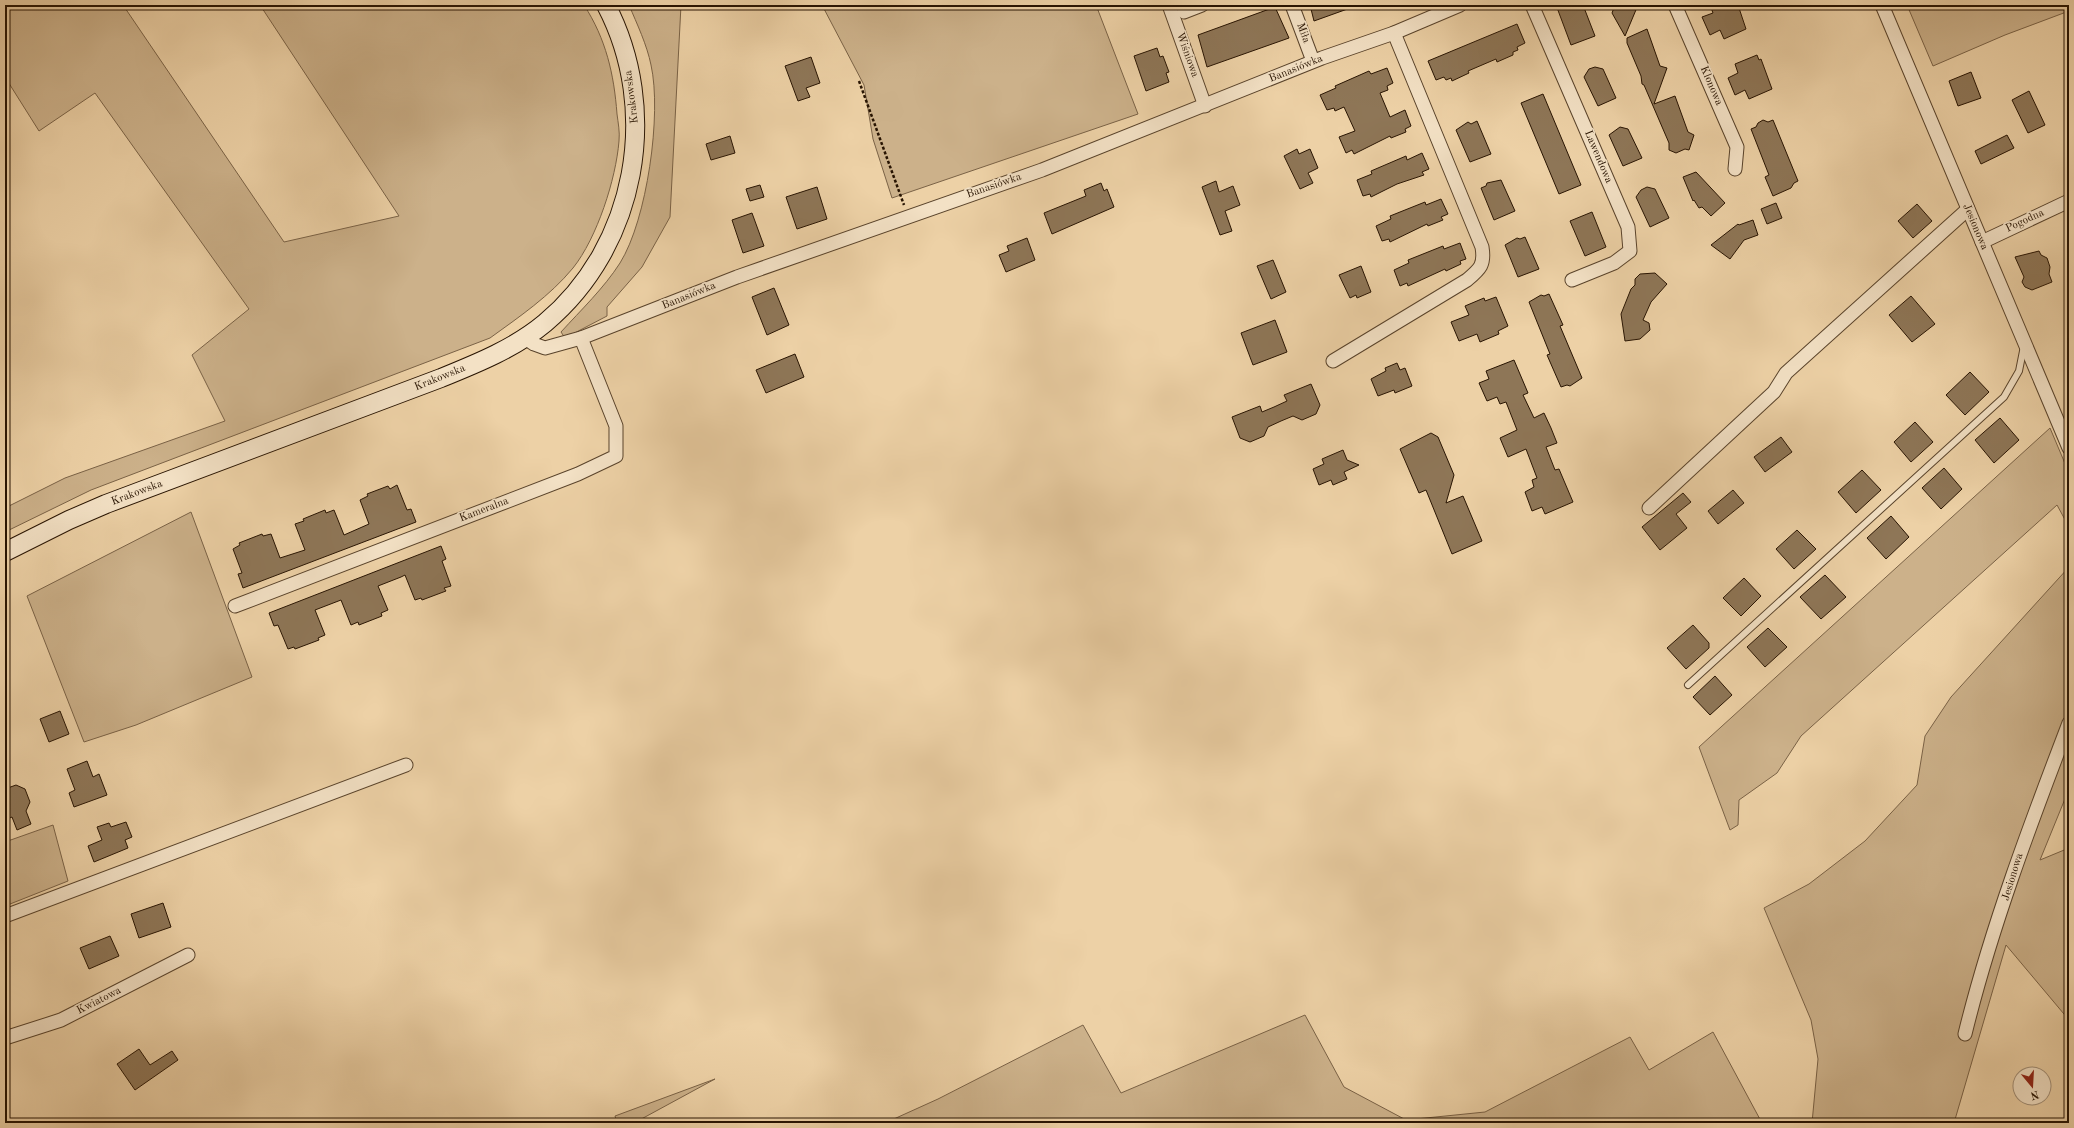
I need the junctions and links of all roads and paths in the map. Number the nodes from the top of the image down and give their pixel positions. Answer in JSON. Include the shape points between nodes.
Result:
{"nodes":[{"id":1,"x":606,"y":5,"type":"edge"},
{"id":2,"x":1169,"y":5,"type":"edge"},
{"id":3,"x":1202,"y":5,"type":"edge"},
{"id":4,"x":1292,"y":5,"type":"edge"},
{"id":5,"x":1460,"y":5,"type":"edge"},
{"id":6,"x":1532,"y":5,"type":"edge"},
{"id":7,"x":1676,"y":5,"type":"edge"},
{"id":8,"x":1882,"y":5,"type":"edge"},
{"id":9,"x":1428,"y":11,"type":"edge"},
{"id":10,"x":1184,"y":12,"type":"dead end"},
{"id":11,"x":1394,"y":33,"type":"junction"},
{"id":12,"x":1313,"y":61,"type":"junction"},
{"id":13,"x":858,"y":81,"type":"dead end"},
{"id":14,"x":1205,"y":106,"type":"junction"},
{"id":15,"x":1735,"y":169,"type":"dead end"},
{"id":16,"x":2069,"y":201,"type":"edge"},
{"id":17,"x":1968,"y":210,"type":"junction"},
{"id":18,"x":908,"y":216,"type":"junction"},
{"id":19,"x":1982,"y":242,"type":"junction"},
{"id":20,"x":1572,"y":280,"type":"dead end"},
{"id":21,"x":525,"y":338,"type":"junction"},
{"id":22,"x":581,"y":338,"type":"junction"},
{"id":23,"x":2024,"y":342,"type":"junction"},
{"id":24,"x":1333,"y":360,"type":"dead end"},
{"id":25,"x":2069,"y":448,"type":"edge"},
{"id":26,"x":1649,"y":508,"type":"dead end"},
{"id":27,"x":5,"y":552,"type":"edge"},
{"id":28,"x":235,"y":606,"type":"dead end"},
{"id":29,"x":1688,"y":685,"type":"dead end"},
{"id":30,"x":2069,"y":723,"type":"edge"},
{"id":31,"x":406,"y":765,"type":"dead end"},
{"id":32,"x":5,"y":916,"type":"edge"},
{"id":33,"x":188,"y":955,"type":"dead end"},
{"id":34,"x":1965,"y":1034,"type":"dead end"},
{"id":35,"x":5,"y":1038,"type":"edge"}],
"edges":[{"from":1,"to":21,"type":"main road","name":"Krakowska","via":[[624,48],[636,114],[635,150],[629,184],[619,219],[604,250],[576,291],[546,322]]},
{"from":2,"to":14,"type":"street","name":"Wiśniowa"},
{"from":3,"to":10,"type":"street"},
{"from":4,"to":12,"type":"street","name":"Miła"},
{"from":5,"to":9,"type":"street","name":"Banasiówka"},
{"from":6,"to":20,"type":"street","name":"Lawendowa","via":[[1628,227],[1630,251],[1614,263]]},
{"from":7,"to":15,"type":"street","name":"Klonowa","via":[[1737,147]]},
{"from":8,"to":17,"type":"street","name":"Jesionowa"},
{"from":9,"to":11,"type":"street","name":"Banasiówka"},
{"from":11,"to":12,"type":"street","name":"Banasiówka"},
{"from":11,"to":24,"type":"street","via":[[1482,247],[1483,257],[1480,269],[1467,280]]},
{"from":12,"to":14,"type":"street","name":"Banasiówka"},
{"from":13,"to":18,"type":"path"},
{"from":14,"to":18,"type":"street","name":"Banasiówka","via":[[1042,170]]},
{"from":16,"to":19,"type":"street","name":"Pogodna"},
{"from":17,"to":19,"type":"street","name":"Jesionowa"},
{"from":17,"to":26,"type":"street","via":[[1786,373],[1774,392]]},
{"from":18,"to":22,"type":"street","name":"Banasiówka","via":[[737,277]]},
{"from":19,"to":23,"type":"street","name":"Jesionowa"},
{"from":21,"to":22,"type":"street","name":"Banasiówka","via":[[545,348]]},
{"from":21,"to":27,"type":"main road","name":"Krakowska","via":[[487,359],[441,378],[106,504]]},
{"from":22,"to":28,"type":"street","name":"Kameralna","via":[[616,426],[616,456],[578,474]]},
{"from":23,"to":25,"type":"street","name":"Jesionowa"},
{"from":23,"to":29,"type":"lane","via":[[2019,371],[2004,397]]},
{"from":30,"to":34,"type":"street","name":"Jesionowa","via":[[2021,849]]},
{"from":31,"to":32,"type":"street"},
{"from":33,"to":35,"type":"street","name":"Kwiatowa","via":[[61,1020]]}]}
